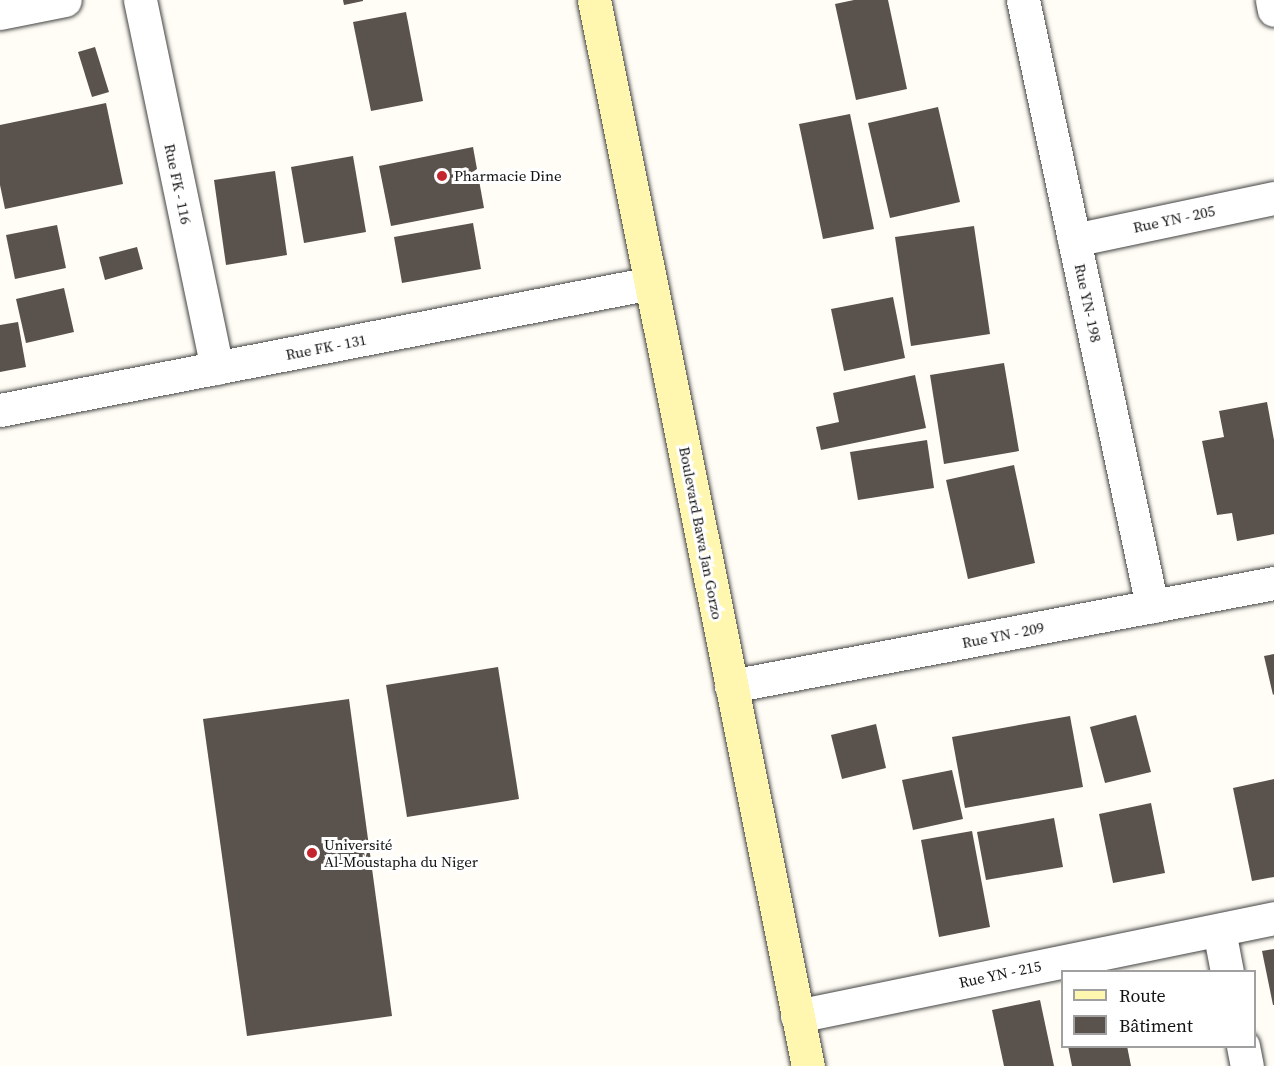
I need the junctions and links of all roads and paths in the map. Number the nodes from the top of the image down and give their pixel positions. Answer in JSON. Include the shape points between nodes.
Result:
{"nodes":[{"id":1,"x":65,"y":0,"type":"edge"},
{"id":2,"x":140,"y":0,"type":"edge"},
{"id":3,"x":594,"y":0,"type":"edge"},
{"id":4,"x":1023,"y":0,"type":"edge"},
{"id":5,"x":1272,"y":0,"type":"edge"},
{"id":6,"x":1274,"y":10,"type":"edge"},
{"id":7,"x":0,"y":13,"type":"edge"},
{"id":8,"x":1274,"y":198,"type":"edge"},
{"id":9,"x":1074,"y":240,"type":"junction"},
{"id":10,"x":651,"y":283,"type":"junction"},
{"id":11,"x":217,"y":368,"type":"junction"},
{"id":12,"x":0,"y":410,"type":"edge"},
{"id":13,"x":1274,"y":583,"type":"edge"},
{"id":14,"x":1152,"y":606,"type":"junction"},
{"id":15,"x":731,"y":686,"type":"junction"},
{"id":16,"x":1274,"y":918,"type":"edge"},
{"id":17,"x":1219,"y":930,"type":"junction"},
{"id":18,"x":1227,"y":970,"type":"edge"},
{"id":19,"x":797,"y":1016,"type":"junction"},
{"id":20,"x":1243,"y":1048,"type":"edge"},
{"id":21,"x":808,"y":1066,"type":"edge"},
{"id":22,"x":1247,"y":1066,"type":"edge"}],
"edges":[{"from":1,"to":7,"type":"street"},
{"from":2,"to":11,"type":"street","name":"Rue FK - 116"},
{"from":3,"to":10,"type":"main road","name":"Boulevard Bawa Jan Gorzo"},
{"from":4,"to":9,"type":"street","name":"Rue YN- 198"},
{"from":5,"to":6,"type":"street"},
{"from":8,"to":9,"type":"street","name":"Rue YN - 205"},
{"from":9,"to":14,"type":"street","name":"Rue YN- 198"},
{"from":10,"to":11,"type":"street","name":"Rue FK - 131"},
{"from":10,"to":15,"type":"main road","name":"Boulevard Bawa Jan Gorzo"},
{"from":11,"to":12,"type":"street","name":"Rue FK - 131"},
{"from":13,"to":14,"type":"street","name":"Rue YN - 209"},
{"from":14,"to":15,"type":"street","name":"Rue YN - 209"},
{"from":15,"to":19,"type":"main road","name":"Boulevard Bawa Jan Gorzo"},
{"from":16,"to":17,"type":"street","name":"Rue YN - 215"},
{"from":17,"to":18,"type":"street"},
{"from":17,"to":19,"type":"street","name":"Rue YN - 215"},
{"from":19,"to":21,"type":"main road","name":"Boulevard Bawa Jan Gorzo"},
{"from":20,"to":22,"type":"street"}]}
